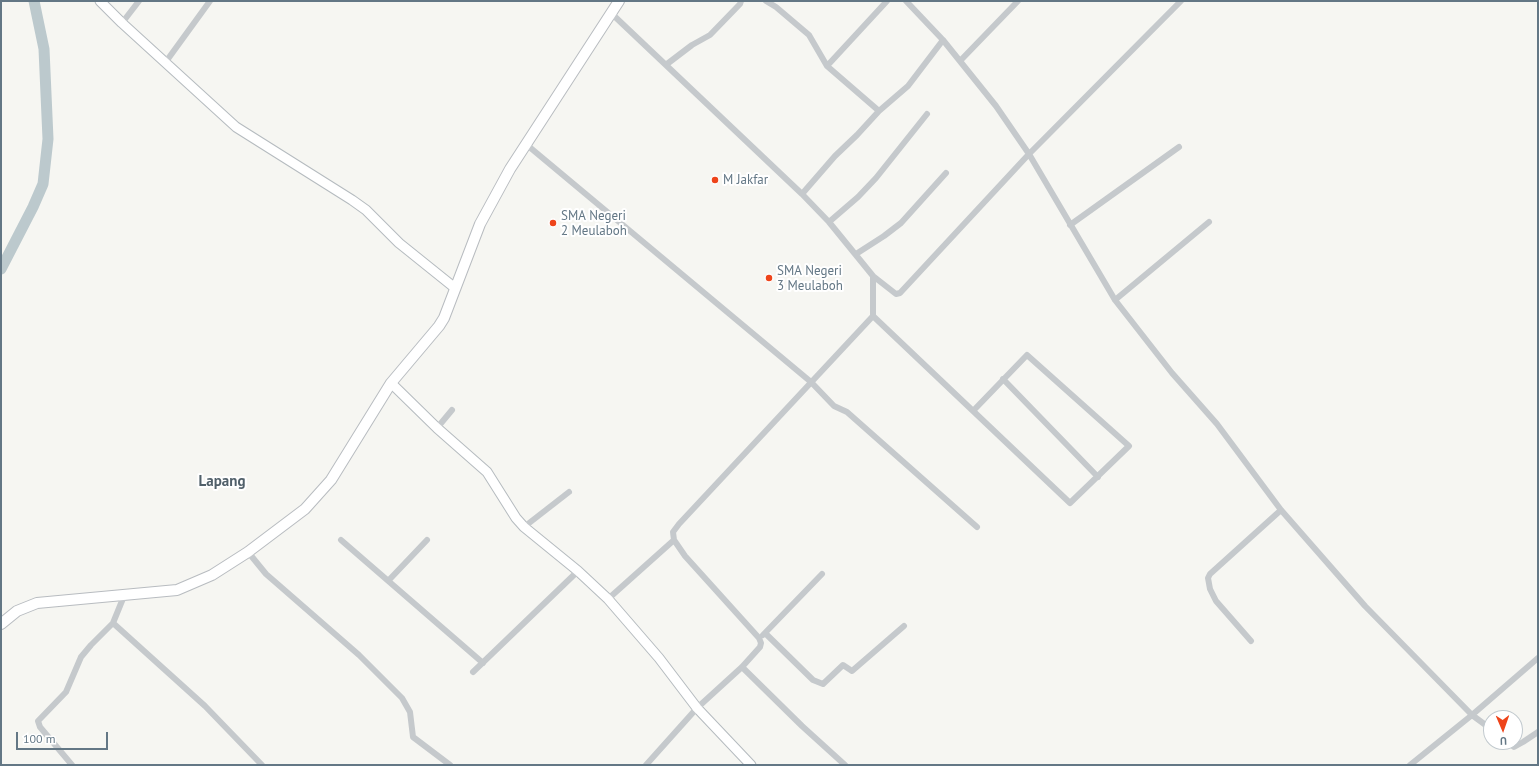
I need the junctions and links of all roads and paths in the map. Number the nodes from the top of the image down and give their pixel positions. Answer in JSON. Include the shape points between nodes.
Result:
{"nodes":[{"id":1,"x":100,"y":1,"type":"edge"},
{"id":2,"x":139,"y":1,"type":"edge"},
{"id":3,"x":210,"y":1,"type":"edge"},
{"id":4,"x":619,"y":1,"type":"edge"},
{"id":5,"x":741,"y":1,"type":"edge"},
{"id":6,"x":766,"y":1,"type":"edge"},
{"id":7,"x":887,"y":1,"type":"edge"},
{"id":8,"x":906,"y":1,"type":"edge"},
{"id":9,"x":1018,"y":1,"type":"edge"},
{"id":10,"x":1181,"y":1,"type":"edge"},
{"id":11,"x":611,"y":13,"type":"junction"},
{"id":12,"x":122,"y":23,"type":"junction"},
{"id":13,"x":943,"y":40,"type":"junction"},
{"id":14,"x":960,"y":61,"type":"junction"},
{"id":15,"x":165,"y":63,"type":"junction"},
{"id":16,"x":667,"y":64,"type":"junction"},
{"id":17,"x":827,"y":66,"type":"junction"},
{"id":18,"x":879,"y":111,"type":"junction"},
{"id":19,"x":927,"y":114,"type":"dead end"},
{"id":20,"x":526,"y":145,"type":"junction"},
{"id":21,"x":1179,"y":147,"type":"dead end"},
{"id":22,"x":1029,"y":154,"type":"junction"},
{"id":23,"x":946,"y":173,"type":"dead end"},
{"id":24,"x":802,"y":194,"type":"junction"},
{"id":25,"x":829,"y":222,"type":"junction"},
{"id":26,"x":1209,"y":222,"type":"dead end"},
{"id":27,"x":1070,"y":225,"type":"junction"},
{"id":28,"x":856,"y":254,"type":"junction"},
{"id":29,"x":873,"y":276,"type":"junction"},
{"id":30,"x":456,"y":288,"type":"junction"},
{"id":31,"x":1115,"y":300,"type":"junction"},
{"id":32,"x":873,"y":316,"type":"junction"},
{"id":33,"x":1003,"y":380,"type":"junction"},
{"id":34,"x":811,"y":382,"type":"junction"},
{"id":35,"x":390,"y":383,"type":"junction"},
{"id":36,"x":452,"y":410,"type":"dead end"},
{"id":37,"x":973,"y":411,"type":"junction"},
{"id":38,"x":437,"y":428,"type":"junction"},
{"id":39,"x":1098,"y":477,"type":"junction"},
{"id":40,"x":569,"y":492,"type":"dead end"},
{"id":41,"x":1281,"y":510,"type":"junction"},
{"id":42,"x":524,"y":527,"type":"junction"},
{"id":43,"x":977,"y":527,"type":"dead end"},
{"id":44,"x":341,"y":540,"type":"dead end"},
{"id":45,"x":427,"y":540,"type":"dead end"},
{"id":46,"x":674,"y":540,"type":"junction"},
{"id":47,"x":248,"y":552,"type":"junction"},
{"id":48,"x":578,"y":571,"type":"junction"},
{"id":49,"x":822,"y":574,"type":"dead end"},
{"id":50,"x":389,"y":580,"type":"junction"},
{"id":51,"x":124,"y":596,"type":"junction"},
{"id":52,"x":608,"y":599,"type":"junction"},
{"id":53,"x":113,"y":623,"type":"junction"},
{"id":54,"x":1,"y":624,"type":"edge"},
{"id":55,"x":904,"y":626,"type":"dead end"},
{"id":56,"x":765,"y":633,"type":"junction"},
{"id":57,"x":759,"y":638,"type":"junction"},
{"id":58,"x":1251,"y":641,"type":"dead end"},
{"id":59,"x":1538,"y":658,"type":"edge"},
{"id":60,"x":483,"y":663,"type":"junction"},
{"id":61,"x":742,"y":667,"type":"junction"},
{"id":62,"x":473,"y":672,"type":"dead end"},
{"id":63,"x":697,"y":708,"type":"junction"},
{"id":64,"x":1472,"y":715,"type":"junction"},
{"id":65,"x":1483,"y":723,"type":"edge"},
{"id":66,"x":1538,"y":732,"type":"edge"},
{"id":67,"x":1523,"y":742,"type":"edge"},
{"id":68,"x":72,"y":765,"type":"edge"},
{"id":69,"x":262,"y":765,"type":"edge"},
{"id":70,"x":450,"y":765,"type":"edge"},
{"id":71,"x":646,"y":765,"type":"edge"},
{"id":72,"x":751,"y":765,"type":"edge"},
{"id":73,"x":845,"y":765,"type":"edge"},
{"id":74,"x":1410,"y":765,"type":"edge"}],
"edges":[{"from":1,"to":12,"type":"street"},
{"from":2,"to":12,"type":"street"},
{"from":3,"to":15,"type":"street"},
{"from":4,"to":11,"type":"main road"},
{"from":5,"to":16,"type":"street","via":[[710,35]]},
{"from":6,"to":17,"type":"street","via":[[809,35]]},
{"from":7,"to":17,"type":"street"},
{"from":8,"to":13,"type":"street"},
{"from":9,"to":14,"type":"street"},
{"from":10,"to":22,"type":"street"},
{"from":11,"to":16,"type":"street"},
{"from":11,"to":20,"type":"main road"},
{"from":12,"to":15,"type":"street"},
{"from":13,"to":14,"type":"street"},
{"from":13,"to":18,"type":"street","via":[[908,86]]},
{"from":14,"to":22,"type":"street","via":[[996,106]]},
{"from":15,"to":30,"type":"street","via":[[236,127],[357,203],[399,243]]},
{"from":16,"to":24,"type":"street"},
{"from":17,"to":18,"type":"street"},
{"from":18,"to":24,"type":"street"},
{"from":19,"to":25,"type":"street","via":[[876,178]]},
{"from":20,"to":30,"type":"main road","via":[[480,224]]},
{"from":20,"to":34,"type":"street"},
{"from":21,"to":27,"type":"street"},
{"from":22,"to":27,"type":"street"},
{"from":22,"to":29,"type":"street","via":[[900,293],[896,294]]},
{"from":23,"to":28,"type":"street","via":[[901,223]]},
{"from":24,"to":25,"type":"street"},
{"from":25,"to":28,"type":"street"},
{"from":26,"to":31,"type":"street"},
{"from":27,"to":31,"type":"street"},
{"from":28,"to":29,"type":"street"},
{"from":29,"to":32,"type":"street"},
{"from":30,"to":35,"type":"main road","via":[[439,326]]},
{"from":31,"to":41,"type":"street","via":[[1172,373],[1217,424]]},
{"from":32,"to":34,"type":"street"},
{"from":32,"to":37,"type":"street"},
{"from":33,"to":37,"type":"street"},
{"from":33,"to":39,"type":"street"},
{"from":33,"to":39,"type":"street","via":[[1027,355],[1129,446]]},
{"from":34,"to":43,"type":"street","via":[[834,406],[847,412]]},
{"from":34,"to":46,"type":"street","via":[[679,524],[673,532]]},
{"from":35,"to":38,"type":"street"},
{"from":35,"to":47,"type":"main road","via":[[331,480],[305,509]]},
{"from":36,"to":38,"type":"street"},
{"from":37,"to":39,"type":"street","via":[[1070,504]]},
{"from":38,"to":42,"type":"street","via":[[487,472]]},
{"from":40,"to":42,"type":"street"},
{"from":41,"to":58,"type":"street","via":[[1208,578],[1216,601]]},
{"from":41,"to":64,"type":"street","via":[[1365,606]]},
{"from":42,"to":48,"type":"street"},
{"from":44,"to":50,"type":"street"},
{"from":45,"to":50,"type":"street"},
{"from":46,"to":52,"type":"street"},
{"from":46,"to":57,"type":"street"},
{"from":47,"to":51,"type":"main road","via":[[212,576],[177,590]]},
{"from":47,"to":70,"type":"street","via":[[266,574],[359,655],[402,698],[410,712],[413,737]]},
{"from":48,"to":52,"type":"street"},
{"from":48,"to":60,"type":"street"},
{"from":49,"to":56,"type":"street"},
{"from":50,"to":60,"type":"street"},
{"from":51,"to":53,"type":"street"},
{"from":51,"to":54,"type":"main road","via":[[37,603],[17,611]]},
{"from":52,"to":63,"type":"street"},
{"from":53,"to":68,"type":"street","via":[[81,657],[66,692],[38,721],[40,727]]},
{"from":53,"to":69,"type":"street","via":[[206,706]]},
{"from":55,"to":56,"type":"street","via":[[852,671],[843,665],[823,684],[813,680]]},
{"from":56,"to":57,"type":"street"},
{"from":57,"to":61,"type":"street","via":[[760,647]]},
{"from":59,"to":64,"type":"street"},
{"from":60,"to":62,"type":"street"},
{"from":61,"to":63,"type":"street"},
{"from":61,"to":73,"type":"street"},
{"from":63,"to":71,"type":"street"},
{"from":63,"to":72,"type":"street"},
{"from":64,"to":65,"type":"street"},
{"from":64,"to":74,"type":"street"},
{"from":66,"to":67,"type":"street"}]}
